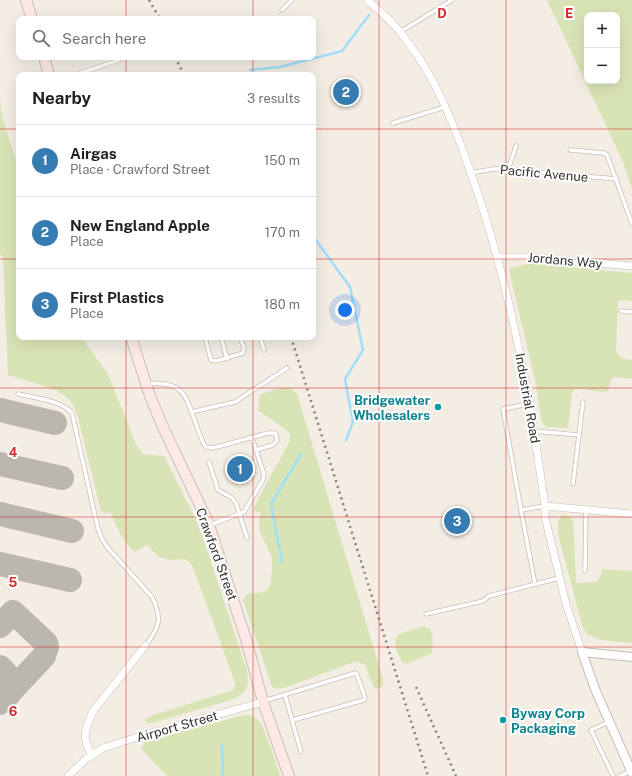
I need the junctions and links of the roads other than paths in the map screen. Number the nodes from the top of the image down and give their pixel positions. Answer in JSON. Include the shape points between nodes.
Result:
{"nodes":[{"id":1,"x":26,"y":0,"type":"edge"},
{"id":2,"x":292,"y":0,"type":"edge"},
{"id":3,"x":367,"y":0,"type":"edge"},
{"id":4,"x":452,"y":0,"type":"edge"},
{"id":5,"x":282,"y":10,"type":"dead end"},
{"id":6,"x":31,"y":16,"type":"edge"},
{"id":7,"x":400,"y":32,"type":"junction"},
{"id":8,"x":45,"y":60,"type":"edge"},
{"id":9,"x":118,"y":60,"type":"dead end"},
{"id":10,"x":48,"y":72,"type":"edge"},
{"id":11,"x":84,"y":72,"type":"edge"},
{"id":12,"x":445,"y":107,"type":"junction"},
{"id":13,"x":393,"y":123,"type":"dead end"},
{"id":14,"x":516,"y":146,"type":"dead end"},
{"id":15,"x":570,"y":150,"type":"dead end"},
{"id":16,"x":504,"y":169,"type":"junction"},
{"id":17,"x":471,"y":172,"type":"junction"},
{"id":18,"x":616,"y":180,"type":"junction"},
{"id":19,"x":632,"y":224,"type":"edge"},
{"id":20,"x":497,"y":257,"type":"junction"},
{"id":21,"x":632,"y":266,"type":"edge"},
{"id":22,"x":620,"y":311,"type":"dead end"},
{"id":23,"x":632,"y":312,"type":"edge"},
{"id":24,"x":132,"y":340,"type":"edge"},
{"id":25,"x":206,"y":340,"type":"edge"},
{"id":26,"x":222,"y":340,"type":"edge"},
{"id":27,"x":241,"y":340,"type":"edge"},
{"id":28,"x":261,"y":340,"type":"edge"},
{"id":29,"x":264,"y":350,"type":"dead end"},
{"id":30,"x":227,"y":359,"type":"junction"},
{"id":31,"x":287,"y":368,"type":"dead end"},
{"id":32,"x":146,"y":384,"type":"junction"},
{"id":33,"x":18,"y":394,"type":"dead end"},
{"id":34,"x":583,"y":402,"type":"dead end"},
{"id":35,"x":530,"y":404,"type":"junction"},
{"id":36,"x":191,"y":412,"type":"junction"},
{"id":37,"x":534,"y":431,"type":"junction"},
{"id":38,"x":579,"y":435,"type":"junction"},
{"id":39,"x":252,"y":438,"type":"junction"},
{"id":40,"x":256,"y":450,"type":"junction"},
{"id":41,"x":209,"y":462,"type":"dead end"},
{"id":42,"x":573,"y":484,"type":"dead end"},
{"id":43,"x":545,"y":506,"type":"junction"},
{"id":44,"x":521,"y":510,"type":"junction"},
{"id":45,"x":586,"y":510,"type":"junction"},
{"id":46,"x":240,"y":514,"type":"junction"},
{"id":47,"x":632,"y":514,"type":"edge"},
{"id":48,"x":209,"y":526,"type":"junction"},
{"id":49,"x":247,"y":538,"type":"dead end"},
{"id":50,"x":585,"y":571,"type":"dead end"},
{"id":51,"x":559,"y":578,"type":"junction"},
{"id":52,"x":535,"y":584,"type":"junction"},
{"id":53,"x":426,"y":614,"type":"dead end"},
{"id":54,"x":145,"y":646,"type":"joint"},
{"id":55,"x":582,"y":652,"type":"junction"},
{"id":56,"x":632,"y":656,"type":"edge"},
{"id":57,"x":285,"y":695,"type":"junction"},
{"id":58,"x":263,"y":702,"type":"junction"},
{"id":59,"x":292,"y":720,"type":"junction"},
{"id":60,"x":609,"y":722,"type":"junction"},
{"id":61,"x":301,"y":752,"type":"dead end"},
{"id":62,"x":92,"y":755,"type":"junction"},
{"id":63,"x":632,"y":772,"type":"edge"},
{"id":64,"x":68,"y":776,"type":"edge"},
{"id":65,"x":289,"y":776,"type":"edge"},
{"id":66,"x":613,"y":776,"type":"edge"},
{"id":67,"x":620,"y":776,"type":"edge"}],
"edges":[{"from":1,"to":6,"type":"main road"},
{"from":2,"to":5,"type":"lane"},
{"from":3,"to":7,"type":"street","name":"Industrial Road"},
{"from":4,"to":7,"type":"lane"},
{"from":7,"to":12,"type":"street","name":"Industrial Road","via":[[434,84]]},
{"from":8,"to":10,"type":"main road"},
{"from":9,"to":11,"type":"lane"},
{"from":12,"to":13,"type":"lane"},
{"from":12,"to":17,"type":"street","name":"Industrial Road"},
{"from":14,"to":16,"type":"lane","via":[[510,164]]},
{"from":15,"to":18,"type":"lane","via":[[605,153]]},
{"from":16,"to":17,"type":"lane","name":"Pacific Avenue"},
{"from":16,"to":18,"type":"lane","name":"Pacific Avenue"},
{"from":17,"to":20,"type":"street","name":"Industrial Road"},
{"from":18,"to":19,"type":"lane"},
{"from":20,"to":21,"type":"street","name":"Jordans Way","via":[[528,257]]},
{"from":20,"to":35,"type":"street","name":"Industrial Road","via":[[517,336]]},
{"from":22,"to":23,"type":"lane"},
{"from":24,"to":32,"type":"main road","name":"Crawford Street"},
{"from":25,"to":30,"type":"lane","via":[[211,360]]},
{"from":26,"to":30,"type":"lane"},
{"from":27,"to":30,"type":"lane","via":[[243,353]]},
{"from":28,"to":29,"type":"lane"},
{"from":31,"to":36,"type":"lane","via":[[235,402]]},
{"from":32,"to":36,"type":"lane","via":[[158,382],[178,389],[184,393]]},
{"from":32,"to":48,"type":"main road","name":"Crawford Street","via":[[162,425]]},
{"from":33,"to":54,"type":"lane","via":[[58,403],[72,412],[102,539],[152,597],[156,606],[157,628]]},
{"from":34,"to":38,"type":"lane"},
{"from":35,"to":37,"type":"street","name":"Industrial Road"},
{"from":35,"to":44,"type":"lane","via":[[503,409]]},
{"from":36,"to":39,"type":"lane","via":[[206,447],[213,448]]},
{"from":37,"to":38,"type":"lane"},
{"from":37,"to":43,"type":"street","name":"Industrial Road"},
{"from":38,"to":42,"type":"lane"},
{"from":39,"to":40,"type":"lane"},
{"from":39,"to":40,"type":"lane","via":[[268,433],[278,437],[273,445]]},
{"from":40,"to":46,"type":"lane","via":[[264,477],[246,510]]},
{"from":41,"to":46,"type":"lane","via":[[216,487],[234,500]]},
{"from":43,"to":44,"type":"lane"},
{"from":43,"to":45,"type":"street"},
{"from":43,"to":51,"type":"street","name":"Industrial Road","via":[[545,517]]},
{"from":44,"to":52,"type":"lane"},
{"from":45,"to":47,"type":"street"},
{"from":45,"to":50,"type":"lane"},
{"from":46,"to":48,"type":"lane"},
{"from":46,"to":49,"type":"lane"},
{"from":48,"to":58,"type":"main road","name":"Crawford Street","via":[[246,639]]},
{"from":51,"to":52,"type":"lane"},
{"from":51,"to":55,"type":"street","name":"Industrial Road"},
{"from":52,"to":53,"type":"lane","via":[[489,596],[483,602]]},
{"from":54,"to":62,"type":"street","via":[[92,711],[85,739]]},
{"from":55,"to":56,"type":"street"},
{"from":55,"to":60,"type":"street","name":"Industrial Road"},
{"from":57,"to":58,"type":"lane"},
{"from":57,"to":59,"type":"lane"},
{"from":57,"to":59,"type":"lane","via":[[356,673],[365,697],[364,700]]},
{"from":58,"to":62,"type":"street","name":"Airport Street","via":[[120,742]]},
{"from":58,"to":65,"type":"main road","name":"Crawford Street"},
{"from":59,"to":61,"type":"lane"},
{"from":60,"to":63,"type":"street","name":"Industrial Road"},
{"from":60,"to":66,"type":"lane","via":[[591,730]]},
{"from":62,"to":64,"type":"street","name":"Airport Street"},
{"from":63,"to":67,"type":"lane"}]}
